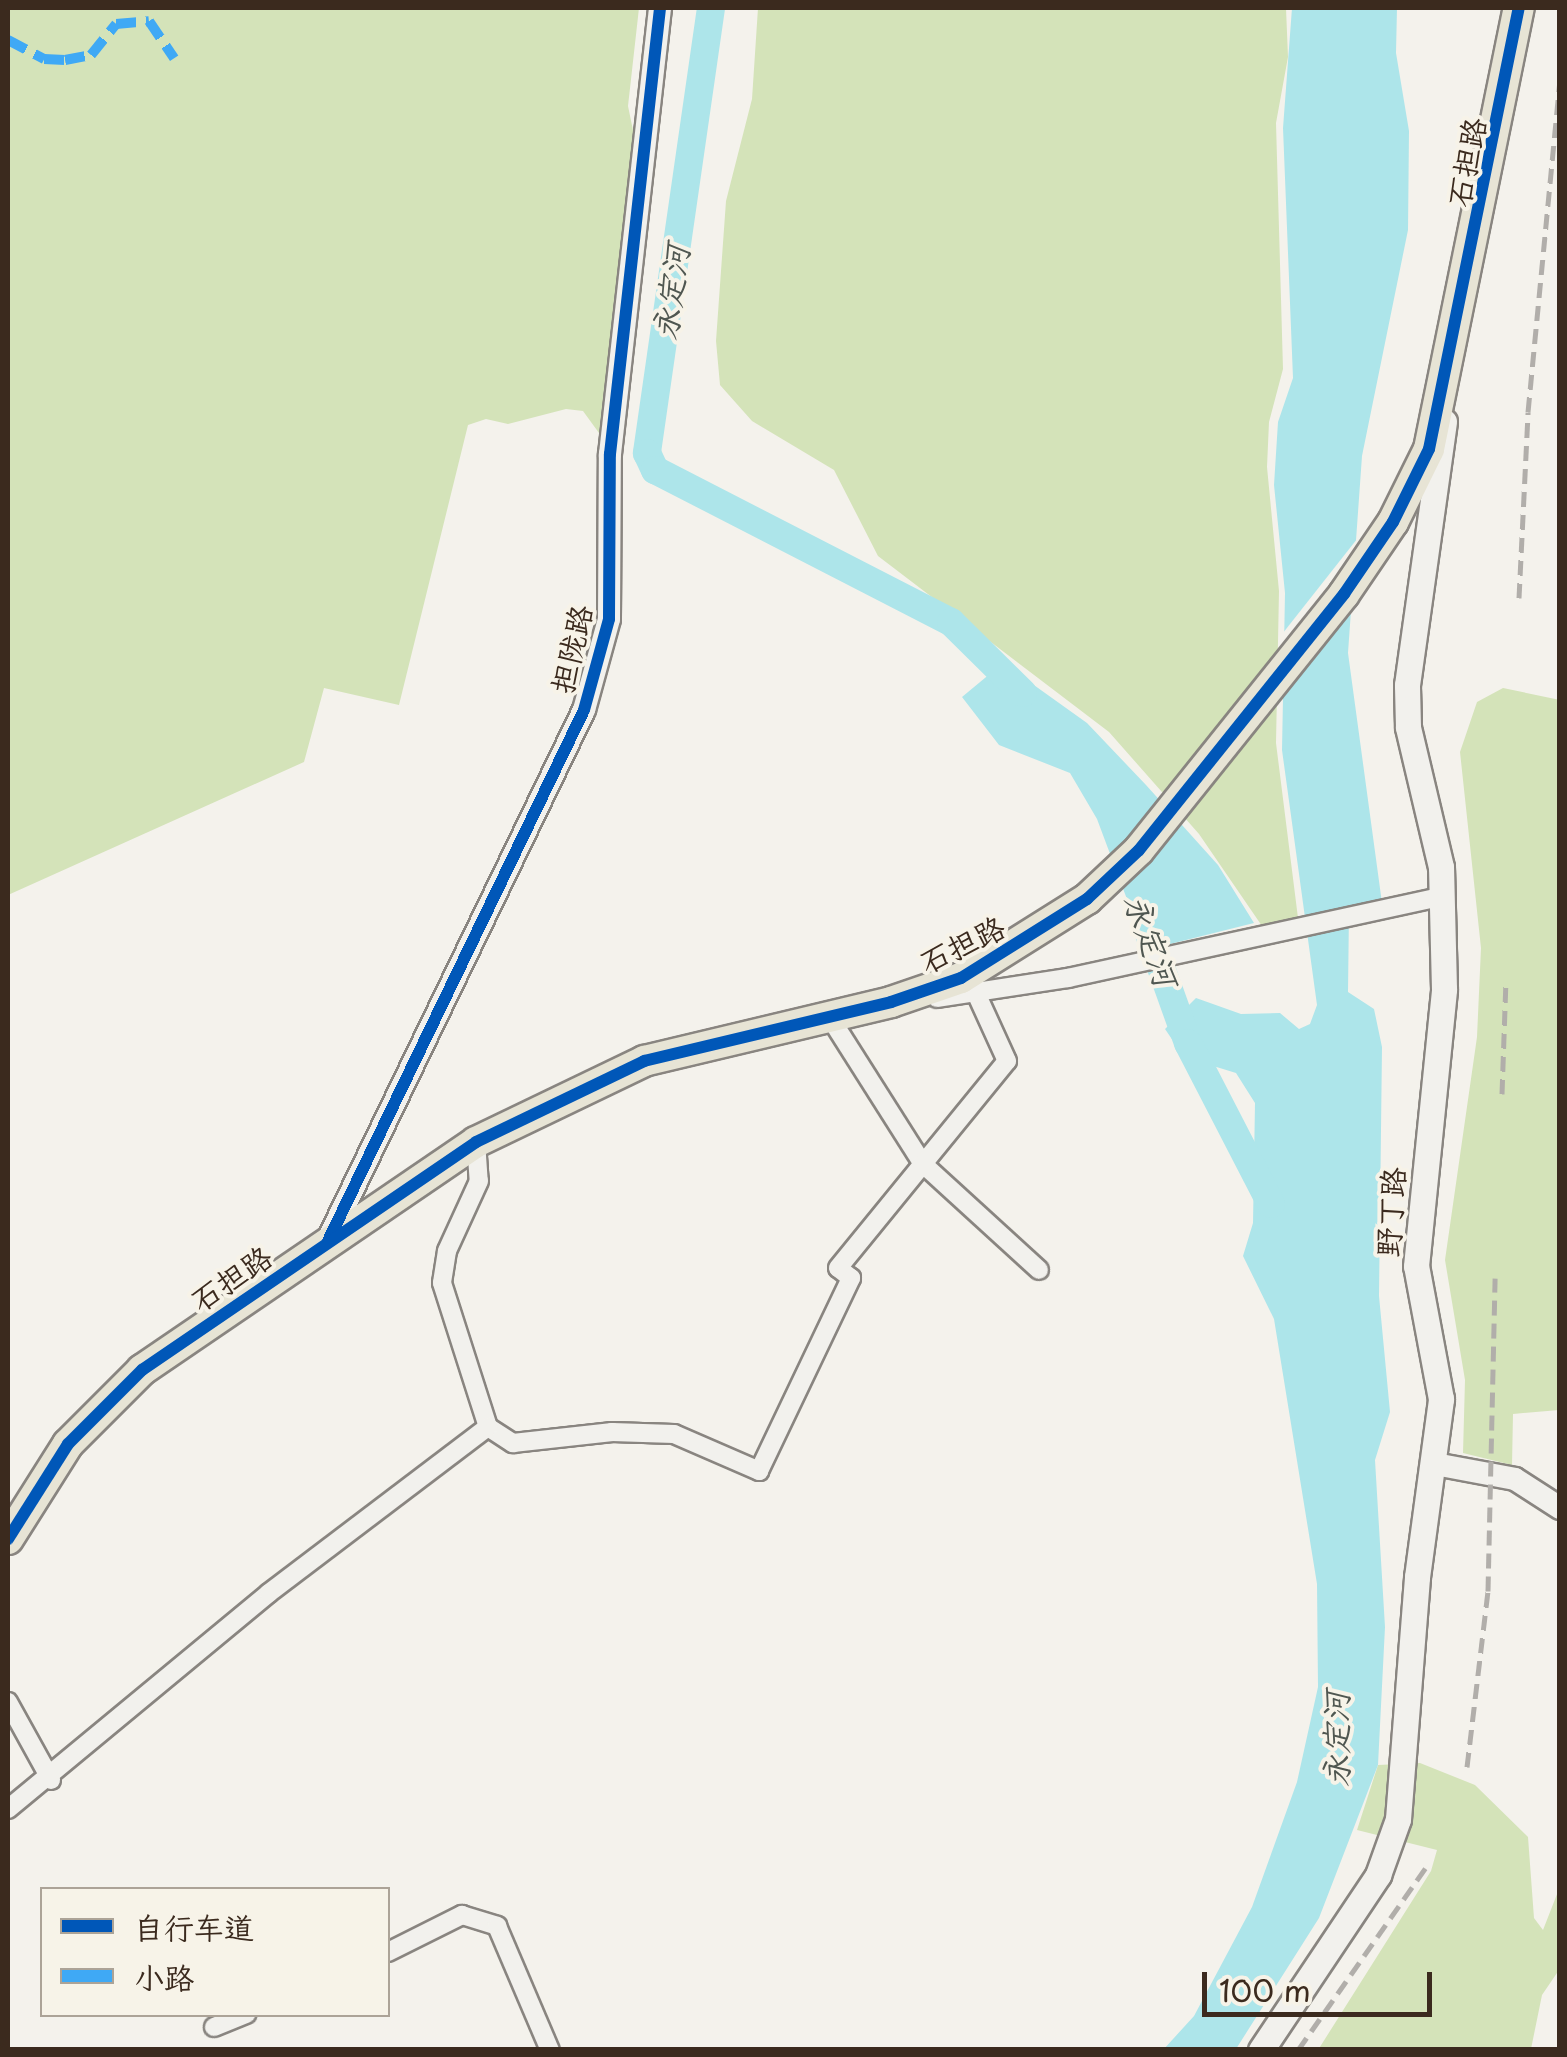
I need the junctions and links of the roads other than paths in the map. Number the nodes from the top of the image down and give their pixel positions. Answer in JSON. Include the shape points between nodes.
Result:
{"nodes":[{"id":1,"x":660,"y":8,"type":"edge"},
{"id":2,"x":1521,"y":11,"type":"edge"},
{"id":3,"x":1442,"y":404,"type":"junction"},
{"id":4,"x":1441,"y":897,"type":"junction"},
{"id":5,"x":976,"y":994,"type":"junction"},
{"id":6,"x":891,"y":1002,"type":"junction"},
{"id":7,"x":829,"y":1016,"type":"junction"},
{"id":8,"x":476,"y":1142,"type":"junction"},
{"id":9,"x":923,"y":1164,"type":"junction"},
{"id":10,"x":326,"y":1245,"type":"junction"},
{"id":11,"x":1039,"y":1270,"type":"dead end"},
{"id":12,"x":488,"y":1428,"type":"junction"},
{"id":13,"x":1435,"y":1464,"type":"junction"},
{"id":14,"x":1560,"y":1508,"type":"edge"},
{"id":15,"x":8,"y":1538,"type":"edge"},
{"id":16,"x":8,"y":1702,"type":"edge"},
{"id":17,"x":51,"y":1780,"type":"junction"},
{"id":18,"x":8,"y":1810,"type":"edge"},
{"id":19,"x":390,"y":1951,"type":"edge"},
{"id":20,"x":239,"y":2017,"type":"edge"},
{"id":21,"x":214,"y":2027,"type":"dead end"},
{"id":22,"x":550,"y":2050,"type":"edge"},
{"id":23,"x":1261,"y":2050,"type":"edge"}],
"edges":[{"from":1,"to":10,"type":"street","name":"担陇路","via":[[610,454],[609,618],[584,710]]},
{"from":2,"to":3,"type":"main road","name":"石担路"},
{"from":3,"to":4,"type":"main road","name":"野丁路","via":[[1444,449],[1420,563],[1406,686]]},
{"from":3,"to":6,"type":"main road","name":"石担路","via":[[1393,522],[1344,594],[1139,850],[1087,900],[993,962]]},
{"from":4,"to":5,"type":"street"},
{"from":4,"to":13,"type":"main road","name":"野丁路","via":[[1444,989],[1416,1229],[1416,1266],[1441,1399]]},
{"from":5,"to":6,"type":"street"},
{"from":5,"to":9,"type":"street","via":[[1007,1061]]},
{"from":6,"to":7,"type":"main road","name":"石担路"},
{"from":7,"to":8,"type":"main road","name":"石担路","via":[[644,1061]]},
{"from":7,"to":9,"type":"street"},
{"from":8,"to":10,"type":"main road","name":"石担路"},
{"from":8,"to":12,"type":"street","via":[[479,1181],[447,1251],[442,1282]]},
{"from":9,"to":11,"type":"street"},
{"from":9,"to":12,"type":"street","via":[[838,1268],[851,1278],[759,1471],[674,1434],[612,1432],[512,1442]]},
{"from":10,"to":15,"type":"main road","name":"石担路","via":[[142,1370],[99,1407]]},
{"from":12,"to":17,"type":"street","via":[[269,1593]]},
{"from":13,"to":14,"type":"street","via":[[1515,1479]]},
{"from":13,"to":23,"type":"main road","name":"野丁路","via":[[1417,1577],[1398,1819],[1378,1874]]},
{"from":16,"to":17,"type":"street"},
{"from":17,"to":18,"type":"street"},
{"from":19,"to":22,"type":"street","via":[[462,1915],[497,1926]]},
{"from":20,"to":21,"type":"street"}]}
